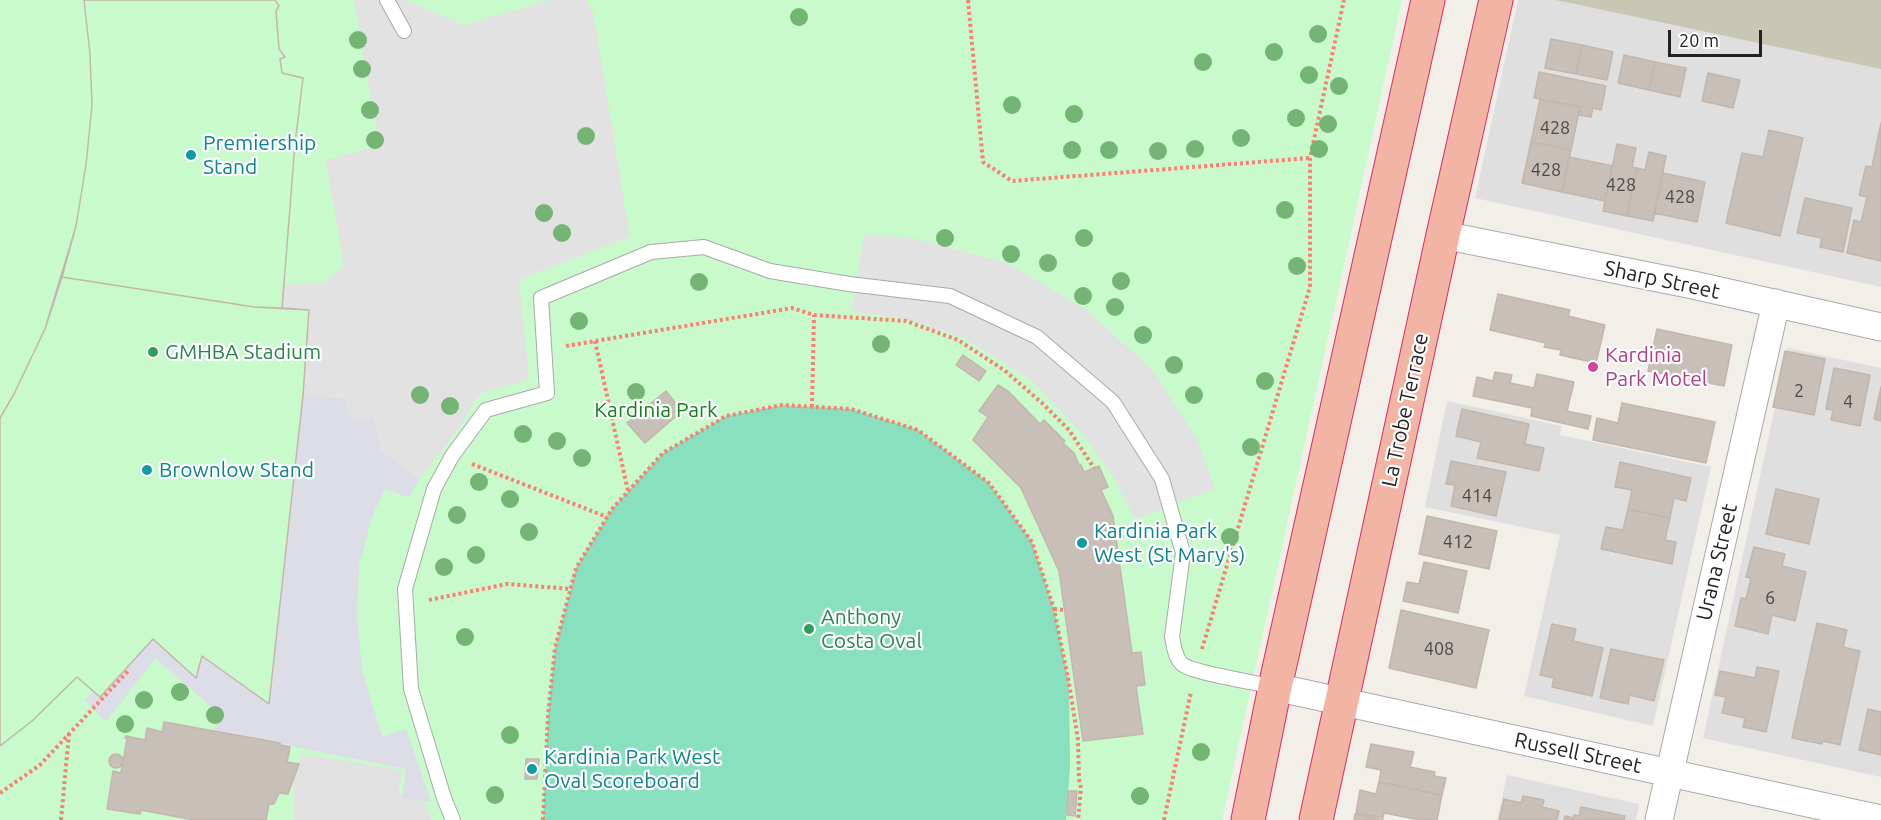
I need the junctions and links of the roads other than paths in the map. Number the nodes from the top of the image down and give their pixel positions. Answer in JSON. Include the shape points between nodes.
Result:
{"nodes":[{"id":1,"x":387,"y":0,"type":"edge"},
{"id":2,"x":1428,"y":0,"type":"edge"},
{"id":3,"x":1496,"y":0,"type":"edge"},
{"id":4,"x":404,"y":31,"type":"dead end"},
{"id":5,"x":1443,"y":235,"type":"junction"},
{"id":6,"x":1776,"y":303,"type":"junction"},
{"id":7,"x":1881,"y":327,"type":"edge"},
{"id":8,"x":1275,"y":687,"type":"junction"},
{"id":9,"x":1342,"y":701,"type":"junction"},
{"id":10,"x":1669,"y":774,"type":"junction"},
{"id":11,"x":1881,"y":819,"type":"edge"},
{"id":12,"x":453,"y":820,"type":"edge"},
{"id":13,"x":1248,"y":820,"type":"edge"},
{"id":14,"x":1316,"y":820,"type":"edge"},
{"id":15,"x":1659,"y":820,"type":"edge"}],
"edges":[{"from":1,"to":4,"type":"lane"},
{"from":2,"to":8,"type":"highway"},
{"from":3,"to":5,"type":"highway","name":"La Trobe Terrace"},
{"from":5,"to":6,"type":"street","name":"Sharp Street"},
{"from":5,"to":9,"type":"highway","name":"La Trobe Terrace"},
{"from":6,"to":7,"type":"street","name":"Sharp Street"},
{"from":6,"to":10,"type":"street","name":"Urana Street"},
{"from":8,"to":9,"type":"street","name":"Russell Street"},
{"from":8,"to":12,"type":"lane","via":[[1182,664],[1172,637],[1184,553],[1162,479],[1113,402],[1037,337],[950,296],[770,271],[704,247],[651,252],[541,298],[547,393],[486,410],[452,456],[434,489],[405,589],[405,604],[411,689]]},
{"from":8,"to":13,"type":"highway"},
{"from":9,"to":10,"type":"street","name":"Russell Street"},
{"from":9,"to":14,"type":"highway","name":"La Trobe Terrace"},
{"from":10,"to":11,"type":"street","name":"Russell Street"},
{"from":10,"to":15,"type":"street","name":"Urana Street"}]}
